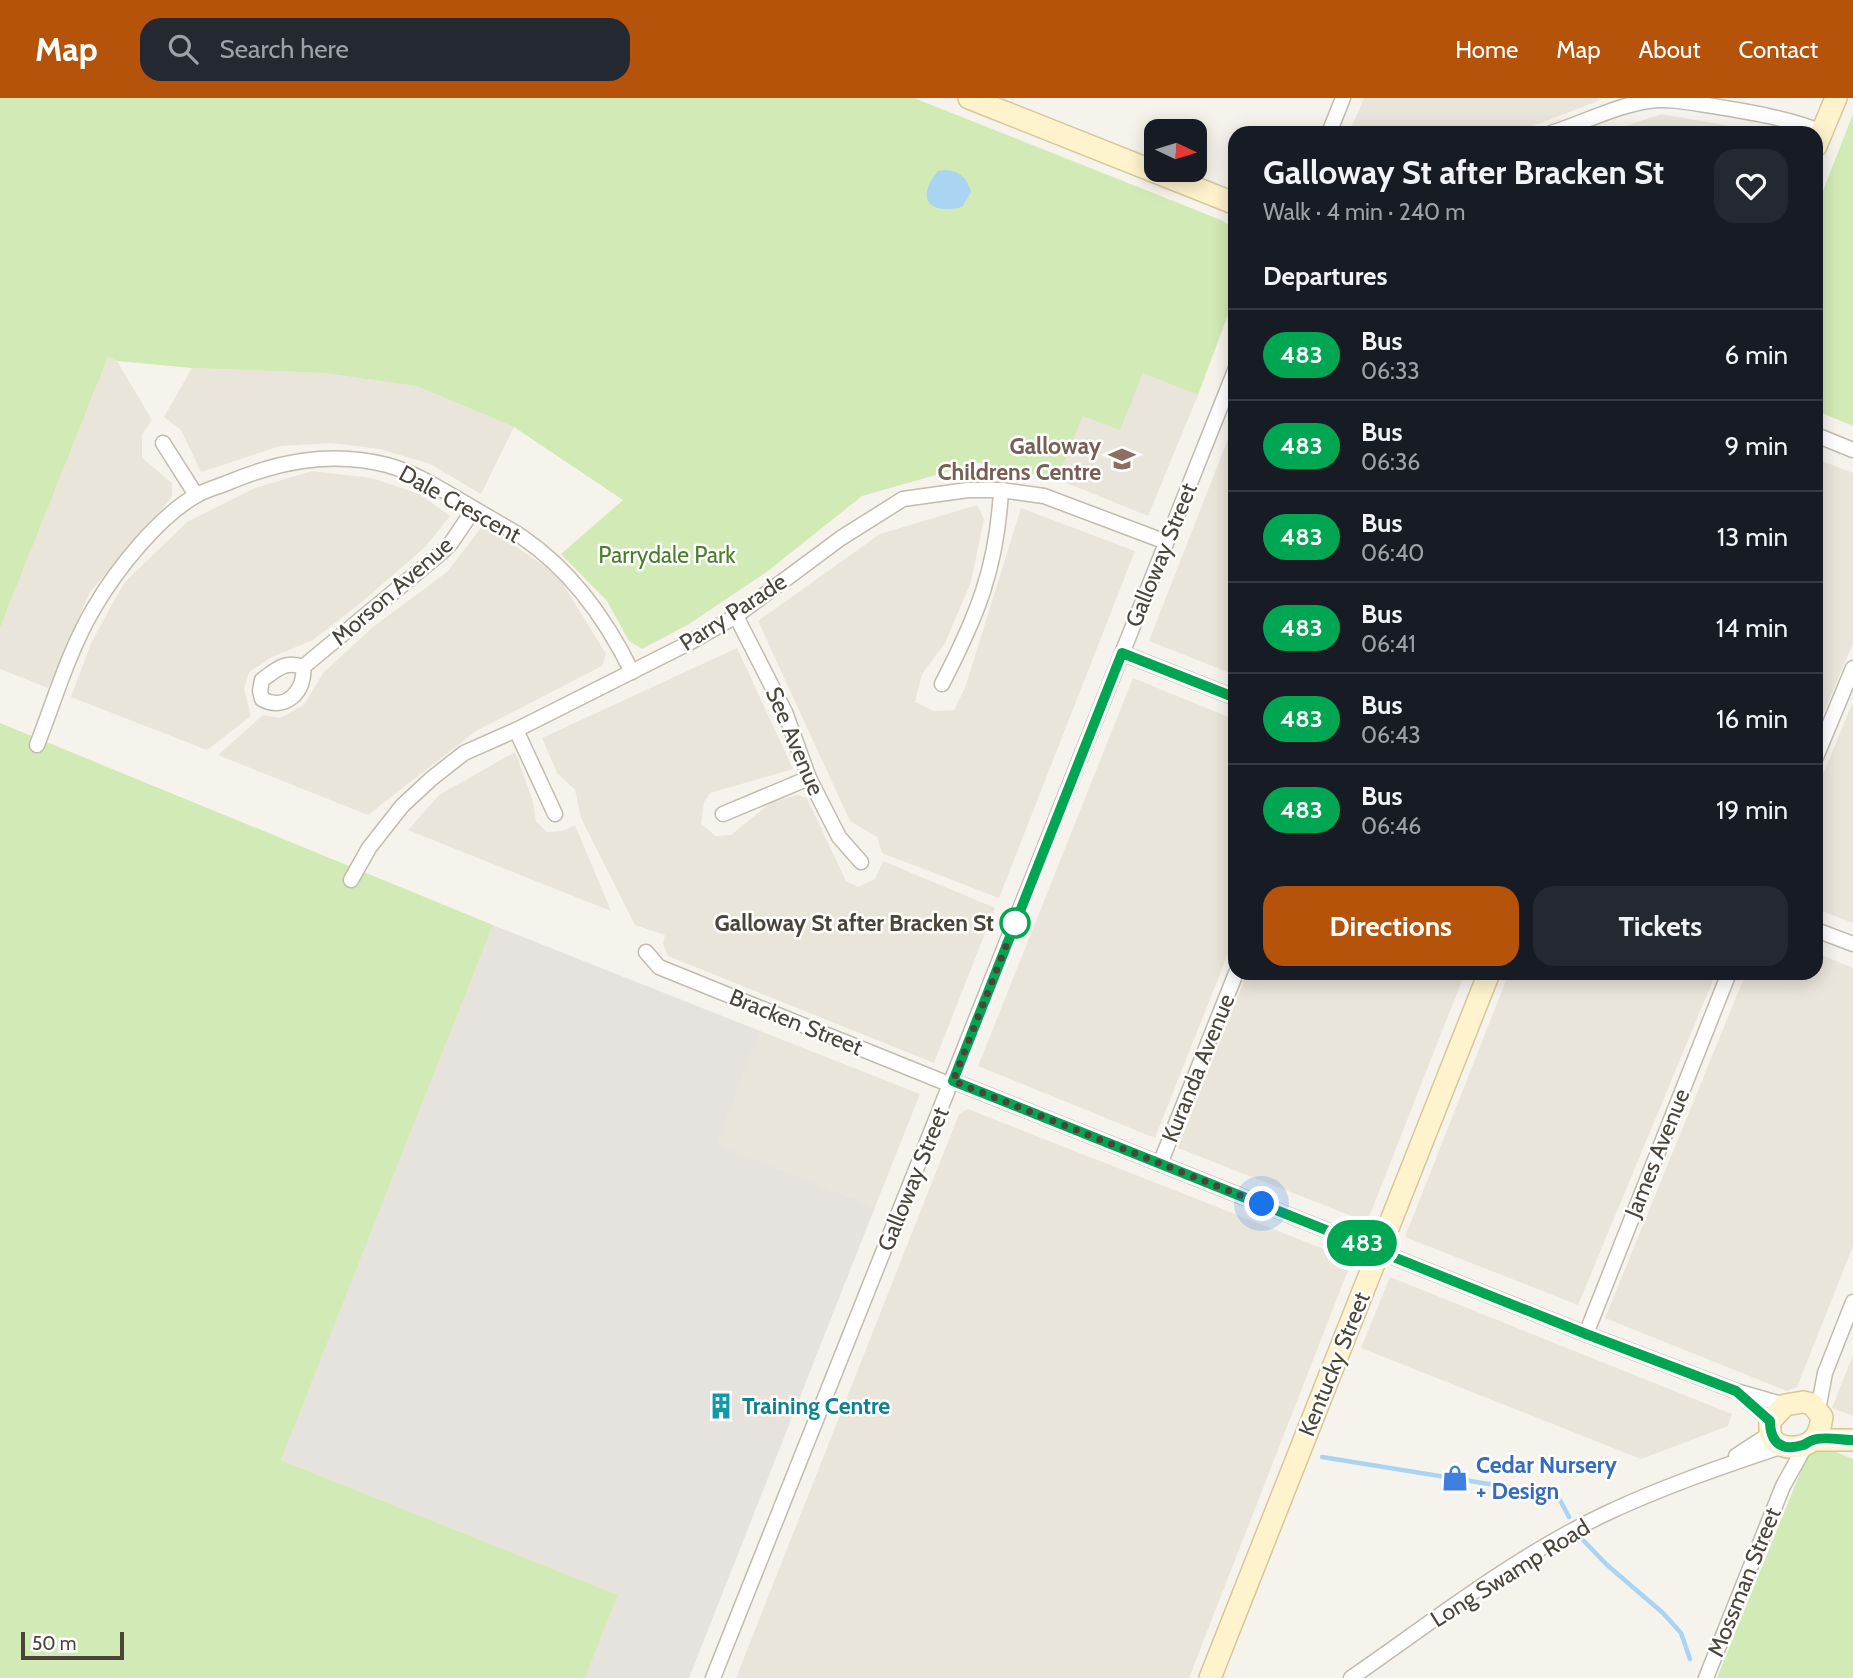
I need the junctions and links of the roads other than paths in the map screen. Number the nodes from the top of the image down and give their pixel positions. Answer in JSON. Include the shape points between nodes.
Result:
{"nodes":[{"id":1,"x":969,"y":98,"type":"edge"},
{"id":2,"x":1343,"y":98,"type":"edge"},
{"id":3,"x":1836,"y":98,"type":"edge"},
{"id":4,"x":1617,"y":103,"type":"edge"},
{"id":5,"x":1332,"y":126,"type":"edge"},
{"id":6,"x":1566,"y":126,"type":"edge"},
{"id":7,"x":1794,"y":126,"type":"edge"},
{"id":8,"x":1823,"y":129,"type":"edge"},
{"id":9,"x":1228,"y":201,"type":"edge"},
{"id":10,"x":1228,"y":388,"type":"edge"},
{"id":11,"x":1823,"y":438,"type":"edge"},
{"id":12,"x":163,"y":443,"type":"dead end"},
{"id":13,"x":1853,"y":450,"type":"edge"},
{"id":14,"x":1001,"y":490,"type":"junction"},
{"id":15,"x":196,"y":495,"type":"junction"},
{"id":16,"x":474,"y":509,"type":"junction"},
{"id":17,"x":1166,"y":541,"type":"junction"},
{"id":18,"x":736,"y":616,"type":"junction"},
{"id":19,"x":1122,"y":653,"type":"junction"},
{"id":20,"x":303,"y":667,"type":"dead end"},
{"id":21,"x":1853,"y":668,"type":"edge"},
{"id":22,"x":632,"y":672,"type":"junction"},
{"id":23,"x":942,"y":684,"type":"dead end"},
{"id":24,"x":1228,"y":695,"type":"edge"},
{"id":25,"x":516,"y":730,"type":"junction"},
{"id":26,"x":1823,"y":740,"type":"edge"},
{"id":27,"x":37,"y":745,"type":"dead end"},
{"id":28,"x":809,"y":778,"type":"junction"},
{"id":29,"x":555,"y":814,"type":"dead end"},
{"id":30,"x":723,"y":814,"type":"dead end"},
{"id":31,"x":861,"y":862,"type":"dead end"},
{"id":32,"x":351,"y":880,"type":"dead end"},
{"id":33,"x":1823,"y":933,"type":"edge"},
{"id":34,"x":1853,"y":944,"type":"edge"},
{"id":35,"x":646,"y":952,"type":"dead end"},
{"id":36,"x":1233,"y":980,"type":"edge"},
{"id":37,"x":1486,"y":980,"type":"edge"},
{"id":38,"x":1726,"y":980,"type":"edge"},
{"id":39,"x":952,"y":1083,"type":"junction"},
{"id":40,"x":1160,"y":1164,"type":"junction"},
{"id":41,"x":1379,"y":1250,"type":"junction"},
{"id":42,"x":1853,"y":1302,"type":"edge"},
{"id":43,"x":1586,"y":1334,"type":"junction"},
{"id":44,"x":1736,"y":1391,"type":"junction"},
{"id":45,"x":1796,"y":1427,"type":"junction"},
{"id":46,"x":1853,"y":1440,"type":"edge"},
{"id":47,"x":713,"y":1678,"type":"edge"},
{"id":48,"x":1210,"y":1678,"type":"edge"},
{"id":49,"x":1351,"y":1678,"type":"edge"},
{"id":50,"x":1706,"y":1678,"type":"edge"}],
"edges":[{"from":1,"to":9,"type":"street"},
{"from":2,"to":5,"type":"street"},
{"from":3,"to":8,"type":"street"},
{"from":4,"to":6,"type":"street"},
{"from":4,"to":7,"type":"street","via":[[1697,104],[1776,117]]},
{"from":10,"to":17,"type":"street","name":"Galloway Street"},
{"from":11,"to":13,"type":"street"},
{"from":12,"to":15,"type":"street"},
{"from":14,"to":17,"type":"street","name":"Parry Parade","via":[[1044,496]]},
{"from":14,"to":18,"type":"street","name":"Parry Parade","via":[[903,499],[841,538]]},
{"from":14,"to":23,"type":"street","via":[[986,587]]},
{"from":15,"to":16,"type":"street","name":"Dale Crescent","via":[[251,472],[331,457],[362,460],[414,475]]},
{"from":15,"to":27,"type":"street","name":"Dale Crescent","via":[[127,559],[94,608]]},
{"from":16,"to":20,"type":"street","name":"Morson Avenue","via":[[442,552]]},
{"from":16,"to":22,"type":"street","name":"Dale Crescent","via":[[524,538],[559,567],[593,604]]},
{"from":17,"to":19,"type":"street","name":"Galloway Street"},
{"from":18,"to":22,"type":"street","name":"Parry Parade"},
{"from":18,"to":28,"type":"street","name":"See Avenue","via":[[785,712]]},
{"from":19,"to":24,"type":"street"},
{"from":19,"to":39,"type":"street","name":"Galloway Street"},
{"from":21,"to":26,"type":"street"},
{"from":22,"to":25,"type":"street","name":"Parry Parade"},
{"from":25,"to":29,"type":"street"},
{"from":25,"to":32,"type":"street","name":"Parry Parade","via":[[464,753],[431,779],[402,806]]},
{"from":28,"to":30,"type":"street"},
{"from":28,"to":31,"type":"street","name":"See Avenue","via":[[839,837]]},
{"from":33,"to":34,"type":"street"},
{"from":35,"to":39,"type":"street","name":"Bracken Street","via":[[659,967]]},
{"from":36,"to":40,"type":"street","name":"Kuranda Avenue"},
{"from":37,"to":41,"type":"street","name":"Kentucky Street"},
{"from":38,"to":43,"type":"street","name":"James Avenue"},
{"from":39,"to":40,"type":"street","name":"Bracken Street"},
{"from":39,"to":47,"type":"street","name":"Galloway Street"},
{"from":40,"to":41,"type":"street","name":"Bracken Street"},
{"from":41,"to":43,"type":"street","name":"Bracken Street"},
{"from":41,"to":48,"type":"street","name":"Kentucky Street"},
{"from":42,"to":45,"type":"street","name":"Mossman Street","via":[[1825,1373]]},
{"from":43,"to":44,"type":"street","name":"Bracken Street"},
{"from":44,"to":45,"type":"street"},
{"from":44,"to":45,"type":"street","name":"Bracken Street"},
{"from":45,"to":46,"type":"street"},
{"from":45,"to":49,"type":"street","name":"Long Swamp Road","via":[[1717,1468],[1605,1514],[1532,1554]]},
{"from":45,"to":50,"type":"street","name":"Mossman Street","via":[[1783,1486]]}]}
